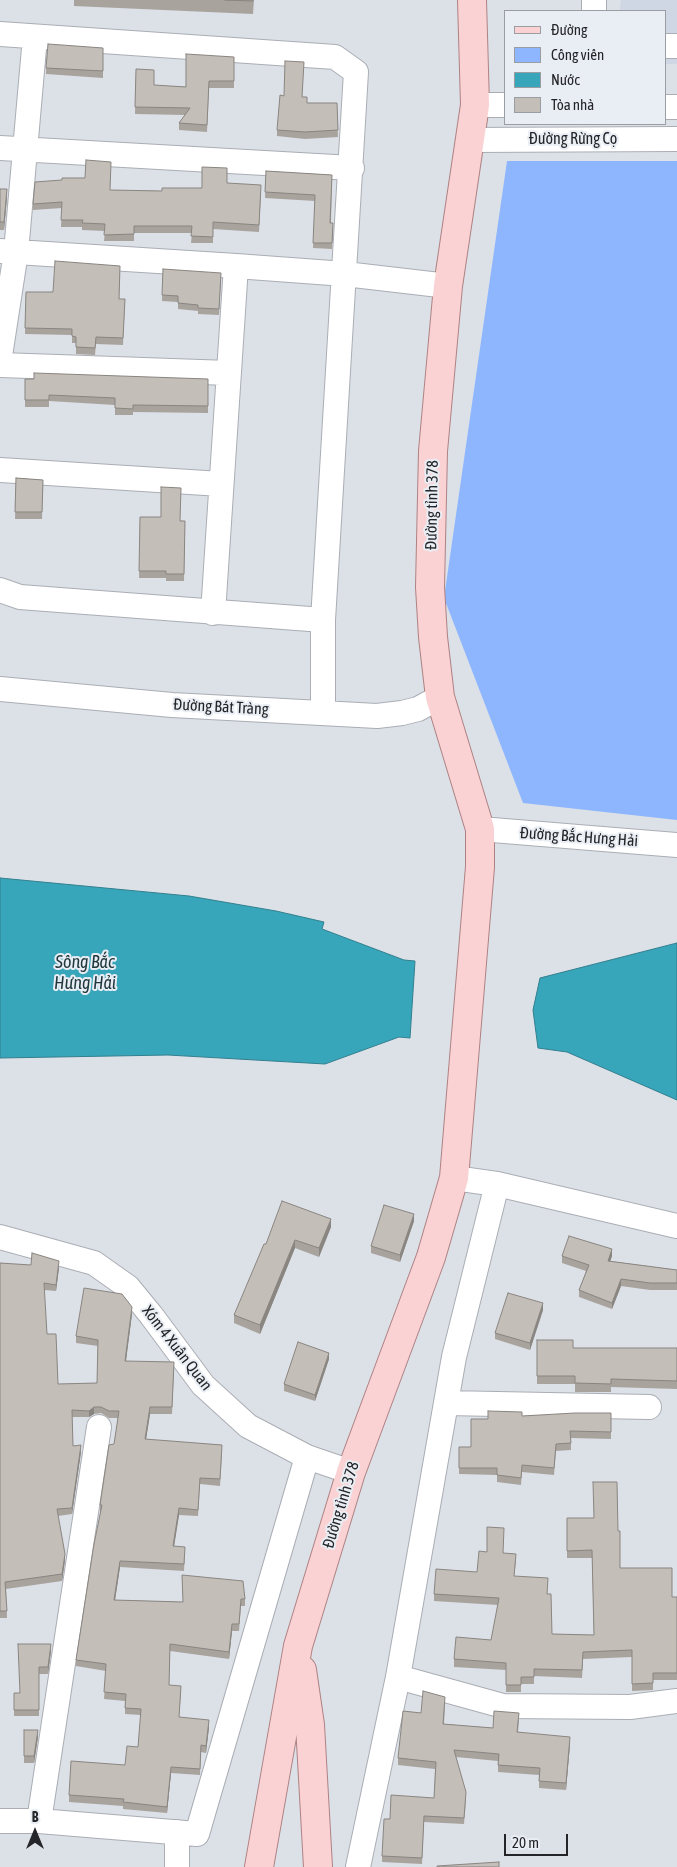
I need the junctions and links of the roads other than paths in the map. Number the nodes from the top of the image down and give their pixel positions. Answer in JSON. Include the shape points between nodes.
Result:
{"nodes":[{"id":1,"x":473,"y":1,"type":"edge"},
{"id":2,"x":0,"y":34,"type":"edge"},
{"id":3,"x":35,"y":36,"type":"junction"},
{"id":4,"x":475,"y":105,"type":"junction"},
{"id":5,"x":504,"y":105,"type":"edge"},
{"id":6,"x":677,"y":139,"type":"edge"},
{"id":7,"x":470,"y":140,"type":"junction"},
{"id":8,"x":0,"y":148,"type":"edge"},
{"id":9,"x":25,"y":150,"type":"junction"},
{"id":10,"x":352,"y":168,"type":"junction"},
{"id":11,"x":8,"y":252,"type":"edge"},
{"id":12,"x":236,"y":266,"type":"junction"},
{"id":13,"x":345,"y":274,"type":"junction"},
{"id":14,"x":448,"y":286,"type":"junction"},
{"id":15,"x":0,"y":356,"type":"edge"},
{"id":16,"x":0,"y":365,"type":"edge"},
{"id":17,"x":229,"y":373,"type":"junction"},
{"id":18,"x":0,"y":470,"type":"edge"},
{"id":19,"x":222,"y":484,"type":"junction"},
{"id":20,"x":0,"y":590,"type":"edge"},
{"id":21,"x":213,"y":613,"type":"junction"},
{"id":22,"x":323,"y":620,"type":"junction"},
{"id":23,"x":0,"y":689,"type":"edge"},
{"id":24,"x":440,"y":697,"type":"junction"},
{"id":25,"x":323,"y":713,"type":"junction"},
{"id":26,"x":480,"y":829,"type":"junction"},
{"id":27,"x":677,"y":844,"type":"edge"},
{"id":28,"x":455,"y":1166,"type":"junction"},
{"id":29,"x":497,"y":1184,"type":"junction"},
{"id":30,"x":677,"y":1226,"type":"edge"},
{"id":31,"x":0,"y":1237,"type":"edge"},
{"id":32,"x":446,"y":1403,"type":"junction"},
{"id":33,"x":649,"y":1407,"type":"dead end"},
{"id":34,"x":99,"y":1427,"type":"dead end"},
{"id":35,"x":308,"y":1456,"type":"junction"},
{"id":36,"x":351,"y":1472,"type":"junction"},
{"id":37,"x":298,"y":1646,"type":"junction"},
{"id":38,"x":398,"y":1677,"type":"junction"},
{"id":39,"x":677,"y":1701,"type":"edge"},
{"id":40,"x":0,"y":1821,"type":"edge"},
{"id":41,"x":39,"y":1821,"type":"junction"},
{"id":42,"x":177,"y":1832,"type":"junction"},
{"id":43,"x":177,"y":1867,"type":"edge"},
{"id":44,"x":260,"y":1867,"type":"edge"},
{"id":45,"x":318,"y":1867,"type":"edge"},
{"id":46,"x":358,"y":1867,"type":"edge"}],
"edges":[{"from":1,"to":4,"type":"main road","name":"Đường tỉnh 378"},
{"from":2,"to":3,"type":"street"},
{"from":3,"to":9,"type":"street"},
{"from":3,"to":10,"type":"street","via":[[335,57],[356,72]]},
{"from":4,"to":5,"type":"street"},
{"from":4,"to":7,"type":"main road","name":"Đường tỉnh 378"},
{"from":6,"to":7,"type":"street","name":"Đường Rừng Cọ"},
{"from":7,"to":14,"type":"main road","name":"Đường tỉnh 378"},
{"from":8,"to":9,"type":"street"},
{"from":9,"to":10,"type":"street"},
{"from":9,"to":11,"type":"street"},
{"from":10,"to":13,"type":"street"},
{"from":11,"to":12,"type":"street"},
{"from":11,"to":15,"type":"street"},
{"from":12,"to":13,"type":"street"},
{"from":12,"to":17,"type":"street"},
{"from":13,"to":14,"type":"street"},
{"from":13,"to":22,"type":"street"},
{"from":14,"to":24,"type":"main road","name":"Đường tỉnh 378","via":[[433,451],[430,587]]},
{"from":16,"to":17,"type":"street"},
{"from":17,"to":19,"type":"street"},
{"from":18,"to":19,"type":"street"},
{"from":19,"to":21,"type":"street"},
{"from":20,"to":21,"type":"street","via":[[20,597]]},
{"from":21,"to":22,"type":"street"},
{"from":22,"to":25,"type":"street"},
{"from":23,"to":25,"type":"street","name":"Đường Bát Tràng","via":[[172,705]]},
{"from":24,"to":25,"type":"street","name":"Đường Bát Tràng","via":[[418,709],[402,713],[377,716]]},
{"from":24,"to":26,"type":"main road","name":"Đường tỉnh 378"},
{"from":26,"to":27,"type":"street","name":"Đường Bắc Hưng Hải"},
{"from":26,"to":28,"type":"main road","name":"Đường tỉnh 378","via":[[480,867]]},
{"from":28,"to":29,"type":"street"},
{"from":28,"to":36,"type":"main road","name":"Đường tỉnh 378","via":[[431,1257]]},
{"from":29,"to":30,"type":"street"},
{"from":29,"to":32,"type":"street","via":[[454,1357]]},
{"from":31,"to":35,"type":"street","name":"Xóm 4 Xuân Quan","via":[[94,1262],[128,1287],[203,1385],[248,1426]]},
{"from":32,"to":33,"type":"street"},
{"from":32,"to":38,"type":"street"},
{"from":34,"to":41,"type":"street"},
{"from":35,"to":36,"type":"street","name":"Xóm 4 Xuân Quan"},
{"from":35,"to":42,"type":"street","via":[[197,1834]]},
{"from":36,"to":37,"type":"main road","name":"Đường tỉnh 378"},
{"from":37,"to":44,"type":"main road","name":"Đường tỉnh 378"},
{"from":37,"to":45,"type":"main road","via":[[310,1725]]},
{"from":38,"to":39,"type":"street","via":[[503,1706],[630,1707]]},
{"from":38,"to":46,"type":"street"},
{"from":40,"to":41,"type":"street"},
{"from":41,"to":42,"type":"street"},
{"from":42,"to":43,"type":"street"}]}
